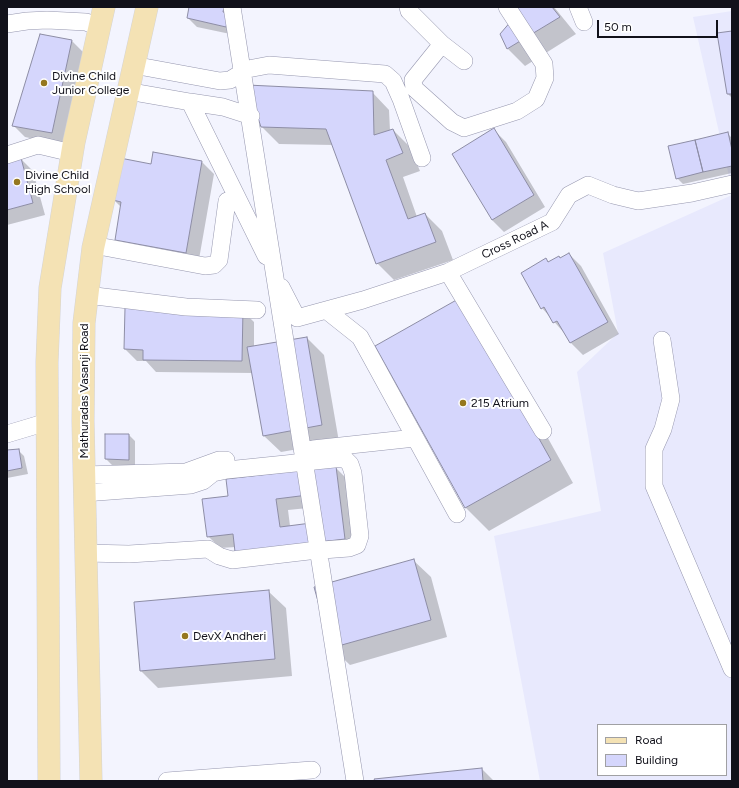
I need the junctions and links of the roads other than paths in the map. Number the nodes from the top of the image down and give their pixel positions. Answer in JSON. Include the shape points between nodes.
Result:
{"nodes":[{"id":1,"x":147,"y":7,"type":"edge"},
{"id":2,"x":232,"y":7,"type":"edge"},
{"id":3,"x":408,"y":7,"type":"edge"},
{"id":4,"x":507,"y":7,"type":"edge"},
{"id":5,"x":101,"y":17,"type":"edge"},
{"id":6,"x":7,"y":24,"type":"edge"},
{"id":7,"x":442,"y":44,"type":"junction"},
{"id":8,"x":464,"y":61,"type":"dead end"},
{"id":9,"x":134,"y":64,"type":"junction"},
{"id":10,"x":127,"y":91,"type":"junction"},
{"id":11,"x":190,"y":102,"type":"junction"},
{"id":12,"x":251,"y":116,"type":"dead end"},
{"id":13,"x":72,"y":153,"type":"junction"},
{"id":14,"x":7,"y":155,"type":"edge"},
{"id":15,"x":422,"y":158,"type":"dead end"},
{"id":16,"x":732,"y":184,"type":"edge"},
{"id":17,"x":227,"y":200,"type":"dead end"},
{"id":18,"x":93,"y":245,"type":"junction"},
{"id":19,"x":448,"y":272,"type":"junction"},
{"id":20,"x":87,"y":295,"type":"junction"},
{"id":21,"x":257,"y":310,"type":"dead end"},
{"id":22,"x":326,"y":310,"type":"junction"},
{"id":23,"x":662,"y":340,"type":"dead end"},
{"id":24,"x":47,"y":422,"type":"junction"},
{"id":25,"x":544,"y":431,"type":"dead end"},
{"id":26,"x":7,"y":434,"type":"edge"},
{"id":27,"x":415,"y":438,"type":"junction"},
{"id":28,"x":84,"y":484,"type":"junction"},
{"id":29,"x":457,"y":514,"type":"dead end"},
{"id":30,"x":85,"y":553,"type":"junction"},
{"id":31,"x":732,"y":669,"type":"edge"},
{"id":32,"x":312,"y":770,"type":"dead end"},
{"id":33,"x":49,"y":781,"type":"edge"},
{"id":34,"x":90,"y":781,"type":"edge"},
{"id":35,"x":167,"y":781,"type":"edge"},
{"id":36,"x":355,"y":781,"type":"edge"}],
"edges":[{"from":1,"to":9,"type":"main road","name":"Mathuradas Vasanji Road"},
{"from":2,"to":36,"type":"street"},
{"from":3,"to":7,"type":"street"},
{"from":4,"to":7,"type":"street","via":[[544,64],[545,78],[536,99],[517,111],[464,128],[446,118],[414,88],[413,80]]},
{"from":5,"to":6,"type":"street","via":[[86,22],[47,20]]},
{"from":5,"to":13,"type":"main road"},
{"from":7,"to":8,"type":"street"},
{"from":9,"to":10,"type":"main road","name":"Mathuradas Vasanji Road"},
{"from":9,"to":15,"type":"street","via":[[220,81],[230,80],[248,69],[269,65],[384,74],[393,81]]},
{"from":10,"to":11,"type":"street"},
{"from":10,"to":18,"type":"main road","name":"Mathuradas Vasanji Road"},
{"from":11,"to":12,"type":"street","via":[[223,107]]},
{"from":11,"to":22,"type":"street","name":"Cross Road A","via":[[297,318]]},
{"from":13,"to":14,"type":"street","via":[[38,145]]},
{"from":13,"to":24,"type":"main road","via":[[50,288]]},
{"from":16,"to":19,"type":"street","name":"Cross Road A","via":[[638,201],[588,185],[569,195],[552,222]]},
{"from":17,"to":18,"type":"street","via":[[219,260],[214,265],[206,266]]},
{"from":18,"to":20,"type":"main road","name":"Mathuradas Vasanji Road"},
{"from":19,"to":22,"type":"street","name":"Cross Road A"},
{"from":19,"to":25,"type":"street"},
{"from":20,"to":21,"type":"street","via":[[186,307]]},
{"from":20,"to":28,"type":"main road","name":"Mathuradas Vasanji Road","via":[[84,323]]},
{"from":22,"to":27,"type":"street","via":[[360,337]]},
{"from":23,"to":31,"type":"street","via":[[671,399],[663,429],[654,448],[654,486]]},
{"from":24,"to":26,"type":"street"},
{"from":24,"to":33,"type":"main road"},
{"from":27,"to":28,"type":"street","via":[[219,460],[186,472]]},
{"from":27,"to":29,"type":"street"},
{"from":28,"to":30,"type":"main road","name":"Mathuradas Vasanji Road"},
{"from":28,"to":30,"type":"street","via":[[191,485],[203,481],[213,473],[227,470],[344,458],[350,464],[353,473],[360,536],[357,545],[349,548],[232,560],[219,556],[208,548],[129,554]]},
{"from":30,"to":34,"type":"main road","name":"Mathuradas Vasanji Road"},
{"from":32,"to":35,"type":"street"}]}
